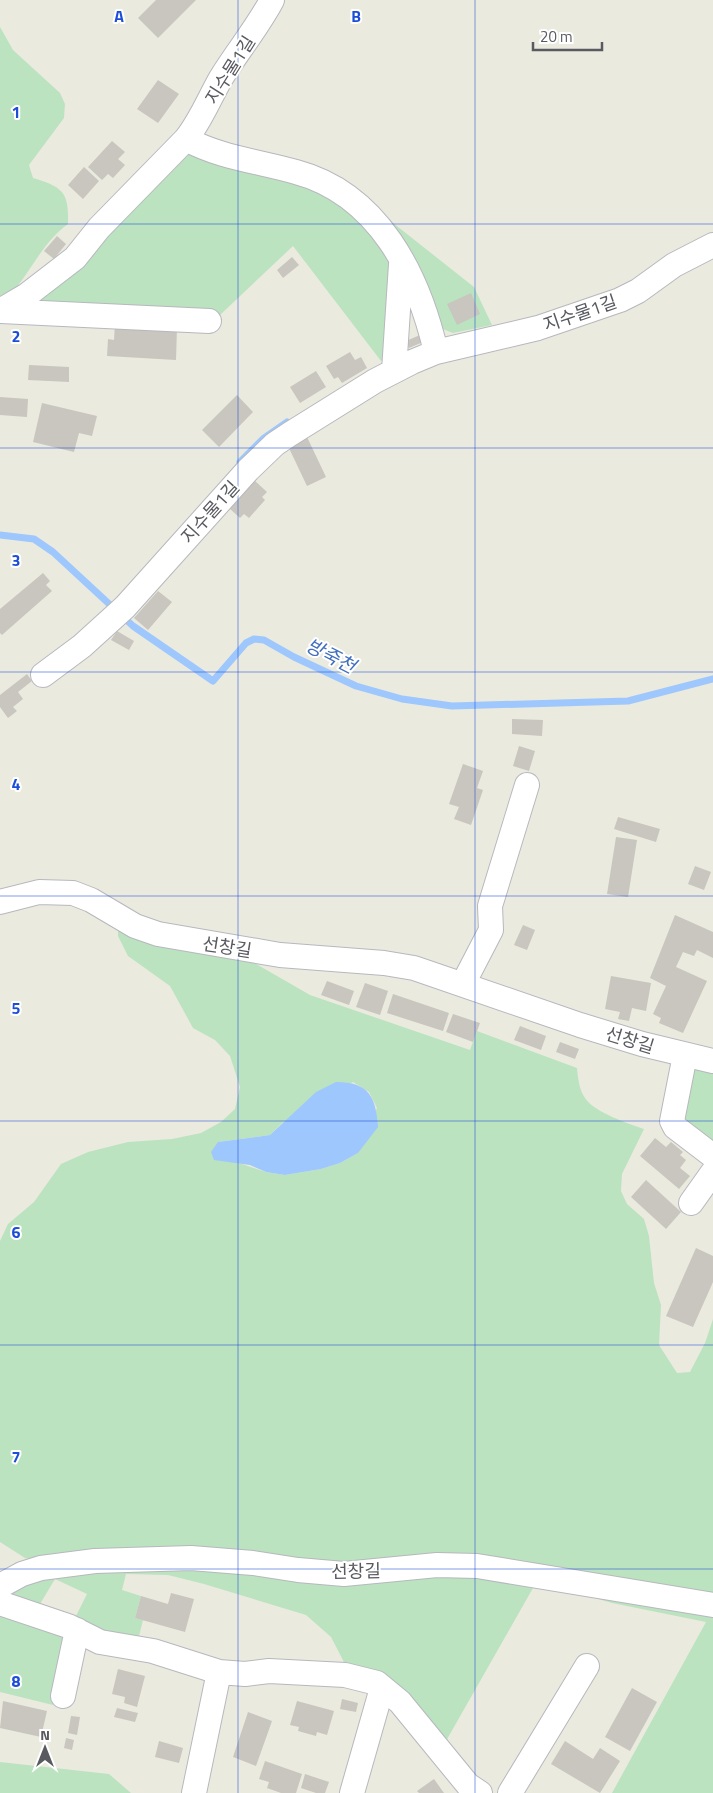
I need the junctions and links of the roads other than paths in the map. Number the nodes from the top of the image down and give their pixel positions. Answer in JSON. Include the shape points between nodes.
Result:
{"nodes":[{"id":1,"x":272,"y":0,"type":"edge"},
{"id":2,"x":186,"y":139,"type":"junction"},
{"id":3,"x":713,"y":245,"type":"edge"},
{"id":4,"x":401,"y":262,"type":"junction"},
{"id":5,"x":0,"y":311,"type":"edge"},
{"id":6,"x":209,"y":322,"type":"dead end"},
{"id":7,"x":436,"y":352,"type":"junction"},
{"id":8,"x":394,"y":371,"type":"junction"},
{"id":9,"x":43,"y":675,"type":"dead end"},
{"id":10,"x":527,"y":785,"type":"dead end"},
{"id":11,"x":0,"y":902,"type":"edge"},
{"id":12,"x":463,"y":984,"type":"junction"},
{"id":13,"x":685,"y":1055,"type":"junction"},
{"id":14,"x":713,"y":1061,"type":"edge"},
{"id":15,"x":713,"y":1156,"type":"edge"},
{"id":16,"x":713,"y":1172,"type":"edge"},
{"id":17,"x":691,"y":1203,"type":"dead end"},
{"id":18,"x":0,"y":1586,"type":"edge"},
{"id":19,"x":0,"y":1603,"type":"edge"},
{"id":20,"x":713,"y":1605,"type":"edge"},
{"id":21,"x":77,"y":1630,"type":"junction"},
{"id":22,"x":587,"y":1666,"type":"dead end"},
{"id":23,"x":219,"y":1672,"type":"junction"},
{"id":24,"x":382,"y":1688,"type":"junction"},
{"id":25,"x":63,"y":1696,"type":"dead end"},
{"id":26,"x":194,"y":1793,"type":"edge"},
{"id":27,"x":352,"y":1793,"type":"edge"},
{"id":28,"x":480,"y":1793,"type":"edge"},
{"id":29,"x":510,"y":1793,"type":"edge"}],
"edges":[{"from":1,"to":2,"type":"lane","name":"지수물1길","via":[[222,76]]},
{"from":2,"to":4,"type":"lane","via":[[226,156],[324,181],[347,194],[384,232]]},
{"from":2,"to":5,"type":"lane","name":"지수물1길","via":[[99,228],[76,258]]},
{"from":3,"to":7,"type":"lane","name":"지수물1길","via":[[674,265],[620,300],[538,328]]},
{"from":4,"to":7,"type":"lane","via":[[425,314]]},
{"from":4,"to":8,"type":"lane"},
{"from":5,"to":6,"type":"lane","name":"지수물1길"},
{"from":7,"to":8,"type":"lane","name":"지수물1길"},
{"from":8,"to":9,"type":"lane","name":"지수물1길","via":[[268,450],[120,613]]},
{"from":10,"to":12,"type":"lane","via":[[490,906],[491,930]]},
{"from":11,"to":12,"type":"lane","name":"선창길","via":[[40,892],[73,893],[135,926],[158,934],[280,955],[384,963],[414,968]]},
{"from":12,"to":13,"type":"lane","name":"선창길","via":[[571,1022]]},
{"from":13,"to":14,"type":"lane","name":"선창길"},
{"from":13,"to":15,"type":"lane","via":[[672,1121]]},
{"from":16,"to":17,"type":"lane"},
{"from":18,"to":20,"type":"lane","name":"선창길","via":[[41,1568],[95,1561],[191,1558],[344,1574],[437,1565],[485,1567]]},
{"from":19,"to":21,"type":"lane"},
{"from":21,"to":23,"type":"lane","via":[[100,1642],[153,1651]]},
{"from":21,"to":25,"type":"lane"},
{"from":22,"to":29,"type":"lane"},
{"from":23,"to":24,"type":"lane","via":[[245,1674],[268,1670],[345,1675],[376,1683]]},
{"from":23,"to":26,"type":"lane"},
{"from":24,"to":27,"type":"lane"},
{"from":24,"to":28,"type":"lane","via":[[400,1702],[468,1785]]}]}
